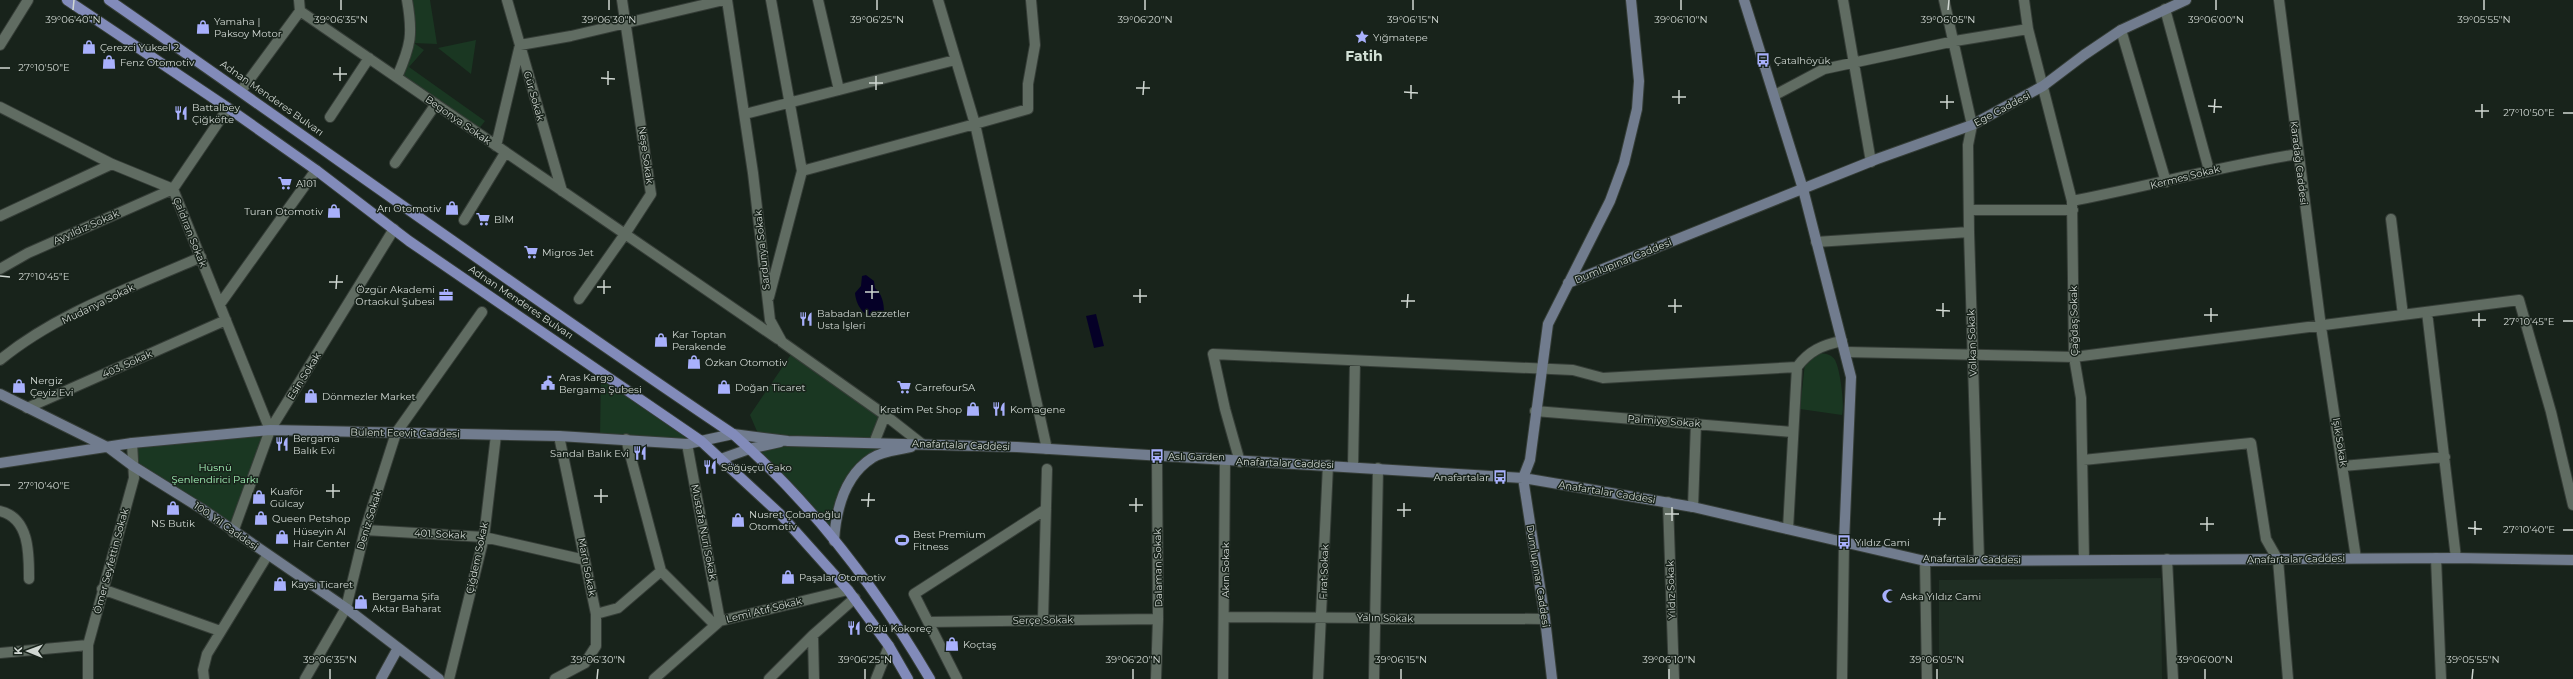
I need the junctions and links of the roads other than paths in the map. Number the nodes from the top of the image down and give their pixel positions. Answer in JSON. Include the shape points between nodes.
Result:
{"nodes":[{"id":1,"x":28,"y":0,"type":"edge"},
{"id":2,"x":67,"y":0,"type":"edge"},
{"id":3,"x":109,"y":0,"type":"edge"},
{"id":4,"x":299,"y":0,"type":"edge"},
{"id":5,"x":408,"y":0,"type":"edge"},
{"id":6,"x":508,"y":0,"type":"edge"},
{"id":7,"x":622,"y":0,"type":"edge"},
{"id":8,"x":726,"y":0,"type":"edge"},
{"id":9,"x":771,"y":0,"type":"edge"},
{"id":10,"x":818,"y":0,"type":"edge"},
{"id":11,"x":938,"y":0,"type":"edge"},
{"id":12,"x":1031,"y":0,"type":"edge"},
{"id":13,"x":1631,"y":0,"type":"edge"},
{"id":14,"x":1744,"y":0,"type":"edge"},
{"id":15,"x":1843,"y":0,"type":"edge"},
{"id":16,"x":1944,"y":0,"type":"edge"},
{"id":17,"x":2024,"y":0,"type":"edge"},
{"id":18,"x":2186,"y":0,"type":"edge"},
{"id":19,"x":2279,"y":0,"type":"edge"},
{"id":20,"x":2165,"y":10,"type":"junction"},
{"id":21,"x":300,"y":11,"type":"junction"},
{"id":22,"x":626,"y":24,"type":"junction"},
{"id":23,"x":2028,"y":30,"type":"junction"},
{"id":24,"x":2121,"y":30,"type":"junction"},
{"id":25,"x":1955,"y":41,"type":"junction"},
{"id":26,"x":0,"y":45,"type":"edge"},
{"id":27,"x":520,"y":45,"type":"junction"},
{"id":28,"x":369,"y":58,"type":"junction"},
{"id":29,"x":955,"y":60,"type":"junction"},
{"id":30,"x":1854,"y":64,"type":"junction"},
{"id":31,"x":397,"y":77,"type":"junction"},
{"id":32,"x":2044,"y":86,"type":"junction"},
{"id":33,"x":839,"y":90,"type":"junction"},
{"id":34,"x":241,"y":91,"type":"junction"},
{"id":35,"x":1775,"y":95,"type":"junction"},
{"id":36,"x":436,"y":104,"type":"junction"},
{"id":37,"x":789,"y":104,"type":"junction"},
{"id":38,"x":0,"y":107,"type":"edge"},
{"id":39,"x":228,"y":108,"type":"junction"},
{"id":40,"x":745,"y":114,"type":"junction"},
{"id":41,"x":330,"y":117,"type":"dead end"},
{"id":42,"x":975,"y":124,"type":"junction"},
{"id":43,"x":1972,"y":125,"type":"junction"},
{"id":44,"x":496,"y":146,"type":"junction"},
{"id":45,"x":505,"y":153,"type":"junction"},
{"id":46,"x":2298,"y":154,"type":"junction"},
{"id":47,"x":395,"y":162,"type":"dead end"},
{"id":48,"x":1871,"y":162,"type":"junction"},
{"id":49,"x":112,"y":164,"type":"junction"},
{"id":50,"x":316,"y":170,"type":"junction"},
{"id":51,"x":2209,"y":170,"type":"junction"},
{"id":52,"x":802,"y":171,"type":"junction"},
{"id":53,"x":2166,"y":182,"type":"junction"},
{"id":54,"x":173,"y":188,"type":"junction"},
{"id":55,"x":1804,"y":189,"type":"junction"},
{"id":56,"x":562,"y":191,"type":"junction"},
{"id":57,"x":2073,"y":206,"type":"junction"},
{"id":58,"x":1969,"y":210,"type":"junction"},
{"id":59,"x":0,"y":216,"type":"edge"},
{"id":60,"x":2391,"y":219,"type":"dead end"},
{"id":61,"x":464,"y":220,"type":"dead end"},
{"id":62,"x":394,"y":229,"type":"junction"},
{"id":63,"x":1969,"y":232,"type":"junction"},
{"id":64,"x":625,"y":234,"type":"junction"},
{"id":65,"x":1816,"y":242,"type":"junction"},
{"id":66,"x":201,"y":257,"type":"junction"},
{"id":67,"x":0,"y":269,"type":"edge"},
{"id":68,"x":1568,"y":283,"type":"junction"},
{"id":69,"x":579,"y":299,"type":"dead end"},
{"id":70,"x":767,"y":303,"type":"junction"},
{"id":71,"x":220,"y":304,"type":"junction"},
{"id":72,"x":482,"y":312,"type":"dead end"},
{"id":73,"x":2427,"y":312,"type":"junction"},
{"id":74,"x":2403,"y":315,"type":"junction"},
{"id":75,"x":226,"y":320,"type":"junction"},
{"id":76,"x":2321,"y":327,"type":"junction"},
{"id":77,"x":1842,"y":341,"type":"junction"},
{"id":78,"x":782,"y":342,"type":"junction"},
{"id":79,"x":1846,"y":352,"type":"junction"},
{"id":80,"x":1972,"y":354,"type":"junction"},
{"id":81,"x":2074,"y":357,"type":"junction"},
{"id":82,"x":0,"y":360,"type":"edge"},
{"id":83,"x":1355,"y":361,"type":"junction"},
{"id":84,"x":1797,"y":367,"type":"junction"},
{"id":85,"x":1541,"y":368,"type":"junction"},
{"id":86,"x":0,"y":394,"type":"edge"},
{"id":87,"x":27,"y":408,"type":"junction"},
{"id":88,"x":1535,"y":411,"type":"junction"},
{"id":89,"x":885,"y":415,"type":"junction"},
{"id":90,"x":1696,"y":423,"type":"junction"},
{"id":91,"x":270,"y":430,"type":"junction"},
{"id":92,"x":1792,"y":432,"type":"junction"},
{"id":93,"x":396,"y":433,"type":"junction"},
{"id":94,"x":733,"y":434,"type":"junction"},
{"id":95,"x":496,"y":435,"type":"junction"},
{"id":96,"x":559,"y":436,"type":"junction"},
{"id":97,"x":626,"y":438,"type":"junction"},
{"id":98,"x":701,"y":441,"type":"junction"},
{"id":99,"x":788,"y":441,"type":"junction"},
{"id":100,"x":132,"y":442,"type":"junction"},
{"id":101,"x":874,"y":443,"type":"junction"},
{"id":102,"x":687,"y":444,"type":"junction"},
{"id":103,"x":922,"y":444,"type":"junction"},
{"id":104,"x":109,"y":448,"type":"junction"},
{"id":105,"x":749,"y":449,"type":"junction"},
{"id":106,"x":1047,"y":449,"type":"junction"},
{"id":107,"x":1157,"y":456,"type":"junction"},
{"id":108,"x":2445,"y":457,"type":"junction"},
{"id":109,"x":721,"y":459,"type":"junction"},
{"id":110,"x":2083,"y":460,"type":"junction"},
{"id":111,"x":1225,"y":461,"type":"junction"},
{"id":112,"x":1240,"y":462,"type":"junction"},
{"id":113,"x":0,"y":463,"type":"edge"},
{"id":114,"x":1328,"y":465,"type":"junction"},
{"id":115,"x":133,"y":466,"type":"junction"},
{"id":116,"x":1353,"y":466,"type":"junction"},
{"id":117,"x":2344,"y":466,"type":"junction"},
{"id":118,"x":1378,"y":468,"type":"junction"},
{"id":119,"x":1047,"y":469,"type":"dead end"},
{"id":120,"x":1523,"y":478,"type":"junction"},
{"id":121,"x":1668,"y":502,"type":"junction"},
{"id":122,"x":2573,"y":505,"type":"edge"},
{"id":123,"x":1693,"y":507,"type":"junction"},
{"id":124,"x":1046,"y":509,"type":"junction"},
{"id":125,"x":0,"y":511,"type":"edge"},
{"id":126,"x":1788,"y":528,"type":"junction"},
{"id":127,"x":365,"y":530,"type":"junction"},
{"id":128,"x":233,"y":532,"type":"junction"},
{"id":129,"x":484,"y":537,"type":"junction"},
{"id":130,"x":834,"y":541,"type":"junction"},
{"id":131,"x":1844,"y":542,"type":"junction"},
{"id":132,"x":267,"y":556,"type":"junction"},
{"id":133,"x":2356,"y":558,"type":"junction"},
{"id":134,"x":2436,"y":558,"type":"junction"},
{"id":135,"x":2456,"y":558,"type":"junction"},
{"id":136,"x":2084,"y":559,"type":"junction"},
{"id":137,"x":2167,"y":559,"type":"junction"},
{"id":138,"x":586,"y":560,"type":"junction"},
{"id":139,"x":1925,"y":560,"type":"junction"},
{"id":140,"x":1980,"y":560,"type":"junction"},
{"id":141,"x":2278,"y":560,"type":"junction"},
{"id":142,"x":2573,"y":560,"type":"edge"},
{"id":143,"x":661,"y":571,"type":"junction"},
{"id":144,"x":29,"y":579,"type":"dead end"},
{"id":145,"x":102,"y":589,"type":"junction"},
{"id":146,"x":848,"y":590,"type":"junction"},
{"id":147,"x":855,"y":598,"type":"junction"},
{"id":148,"x":346,"y":608,"type":"junction"},
{"id":149,"x":596,"y":614,"type":"junction"},
{"id":150,"x":1225,"y":617,"type":"junction"},
{"id":151,"x":1323,"y":617,"type":"junction"},
{"id":152,"x":1158,"y":619,"type":"junction"},
{"id":153,"x":1375,"y":619,"type":"junction"},
{"id":154,"x":1545,"y":619,"type":"junction"},
{"id":155,"x":1043,"y":620,"type":"junction"},
{"id":156,"x":928,"y":622,"type":"junction"},
{"id":157,"x":717,"y":623,"type":"junction"},
{"id":158,"x":220,"y":630,"type":"junction"},
{"id":159,"x":813,"y":636,"type":"junction"},
{"id":160,"x":88,"y":645,"type":"junction"},
{"id":161,"x":888,"y":646,"type":"junction"},
{"id":162,"x":398,"y":648,"type":"junction"},
{"id":163,"x":0,"y":653,"type":"edge"},
{"id":164,"x":88,"y":679,"type":"edge"},
{"id":165,"x":204,"y":679,"type":"edge"},
{"id":166,"x":306,"y":679,"type":"edge"},
{"id":167,"x":381,"y":679,"type":"edge"},
{"id":168,"x":439,"y":679,"type":"edge"},
{"id":169,"x":449,"y":679,"type":"edge"},
{"id":170,"x":555,"y":679,"type":"edge"},
{"id":171,"x":654,"y":679,"type":"edge"},
{"id":172,"x":769,"y":679,"type":"edge"},
{"id":173,"x":814,"y":679,"type":"edge"},
{"id":174,"x":876,"y":679,"type":"edge"},
{"id":175,"x":908,"y":679,"type":"edge"},
{"id":176,"x":930,"y":679,"type":"edge"},
{"id":177,"x":957,"y":679,"type":"edge"},
{"id":178,"x":1156,"y":679,"type":"edge"},
{"id":179,"x":1223,"y":679,"type":"edge"},
{"id":180,"x":1318,"y":679,"type":"edge"},
{"id":181,"x":1374,"y":679,"type":"edge"},
{"id":182,"x":1552,"y":679,"type":"edge"},
{"id":183,"x":1674,"y":679,"type":"edge"},
{"id":184,"x":1842,"y":679,"type":"edge"},
{"id":185,"x":1927,"y":679,"type":"edge"},
{"id":186,"x":2173,"y":679,"type":"edge"},
{"id":187,"x":2288,"y":679,"type":"edge"},
{"id":188,"x":2441,"y":679,"type":"edge"}],
"edges":[{"from":1,"to":26,"type":"street"},
{"from":2,"to":39,"type":"main road","name":"Adnan Menderes Bulvarı"},
{"from":3,"to":34,"type":"main road","name":"Adnan Menderes Bulvarı"},
{"from":4,"to":21,"type":"street"},
{"from":5,"to":31,"type":"street","via":[[412,28],[408,51]]},
{"from":6,"to":27,"type":"street","name":"Gür Sokak"},
{"from":7,"to":22,"type":"street","name":"Neşe Sokak"},
{"from":8,"to":22,"type":"street"},
{"from":8,"to":40,"type":"street","name":"Sardunya Sokak"},
{"from":9,"to":37,"type":"street"},
{"from":10,"to":33,"type":"street"},
{"from":11,"to":29,"type":"street"},
{"from":12,"to":42,"type":"street","via":[[1035,45],[1028,84],[1028,109]]},
{"from":13,"to":68,"type":"street","via":[[1639,81],[1637,109],[1624,163],[1610,201]]},
{"from":14,"to":35,"type":"street"},
{"from":15,"to":30,"type":"street"},
{"from":16,"to":25,"type":"street"},
{"from":17,"to":23,"type":"street","name":"Çağdaş Sokak"},
{"from":18,"to":20,"type":"street","name":"Ege Caddesi"},
{"from":19,"to":46,"type":"street","name":"Karadağ Caddesi"},
{"from":20,"to":24,"type":"street","name":"Ege Caddesi"},
{"from":20,"to":51,"type":"street"},
{"from":21,"to":28,"type":"street","name":"Begonya Sokak"},
{"from":21,"to":34,"type":"street"},
{"from":22,"to":27,"type":"street"},
{"from":22,"to":64,"type":"street","name":"Neşe Sokak","via":[[651,194]]},
{"from":23,"to":25,"type":"street"},
{"from":23,"to":32,"type":"street","name":"Çağdaş Sokak"},
{"from":24,"to":32,"type":"street","name":"Ege Caddesi","via":[[2084,54]]},
{"from":24,"to":53,"type":"street"},
{"from":25,"to":30,"type":"street"},
{"from":25,"to":43,"type":"street"},
{"from":27,"to":44,"type":"street"},
{"from":27,"to":56,"type":"street","name":"Gür Sokak"},
{"from":28,"to":31,"type":"street","name":"Begonya Sokak"},
{"from":28,"to":41,"type":"street"},
{"from":29,"to":33,"type":"street"},
{"from":29,"to":42,"type":"street"},
{"from":30,"to":35,"type":"street","via":[[1824,69]]},
{"from":30,"to":48,"type":"street"},
{"from":31,"to":36,"type":"street","name":"Begonya Sokak"},
{"from":32,"to":43,"type":"street","name":"Ege Caddesi"},
{"from":32,"to":57,"type":"street","name":"Çağdaş Sokak"},
{"from":33,"to":37,"type":"street"},
{"from":34,"to":94,"type":"main road","name":"Adnan Menderes Bulvarı","via":[[550,310]]},
{"from":35,"to":55,"type":"street"},
{"from":36,"to":44,"type":"street","name":"Begonya Sokak"},
{"from":36,"to":47,"type":"street"},
{"from":37,"to":40,"type":"street"},
{"from":37,"to":52,"type":"street"},
{"from":38,"to":49,"type":"street","name":"Çaldıran Sokak"},
{"from":39,"to":50,"type":"main road","name":"Adnan Menderes Bulvarı"},
{"from":39,"to":54,"type":"street"},
{"from":40,"to":70,"type":"street","name":"Sardunya Sokak"},
{"from":42,"to":52,"type":"street"},
{"from":42,"to":106,"type":"street"},
{"from":43,"to":48,"type":"street","name":"Ege Caddesi"},
{"from":43,"to":58,"type":"street","name":"Volkan Sokak","via":[[1968,145]]},
{"from":44,"to":45,"type":"street","name":"Begonya Sokak"},
{"from":45,"to":56,"type":"street","name":"Begonya Sokak"},
{"from":45,"to":61,"type":"street"},
{"from":46,"to":51,"type":"street","name":"Kermes Sokak"},
{"from":46,"to":76,"type":"street","name":"Karadağ Caddesi"},
{"from":48,"to":55,"type":"street","name":"Ege Caddesi"},
{"from":49,"to":54,"type":"street","name":"Çaldıran Sokak"},
{"from":49,"to":59,"type":"street"},
{"from":50,"to":62,"type":"main road","name":"Adnan Menderes Bulvarı"},
{"from":50,"to":71,"type":"street"},
{"from":51,"to":53,"type":"street","name":"Kermes Sokak"},
{"from":52,"to":70,"type":"street"},
{"from":53,"to":57,"type":"street","name":"Kermes Sokak"},
{"from":54,"to":66,"type":"street","name":"Çaldıran Sokak"},
{"from":54,"to":67,"type":"street","name":"Ayyıldız Sokak","via":[[28,253]]},
{"from":55,"to":65,"type":"street"},
{"from":55,"to":68,"type":"street","name":"Dumlupınar Caddesi"},
{"from":56,"to":64,"type":"street","name":"Begonya Sokak"},
{"from":57,"to":58,"type":"street","name":"Kermes Sokak"},
{"from":57,"to":81,"type":"street","name":"Çağdaş Sokak"},
{"from":58,"to":63,"type":"street","name":"Volkan Sokak"},
{"from":60,"to":74,"type":"street"},
{"from":62,"to":91,"type":"street","name":"Esin Sokak"},
{"from":62,"to":98,"type":"main road","name":"Adnan Menderes Bulvarı"},
{"from":63,"to":65,"type":"street"},
{"from":63,"to":80,"type":"street","name":"Volkan Sokak"},
{"from":64,"to":69,"type":"street","name":"Neşe Sokak"},
{"from":64,"to":78,"type":"street"},
{"from":65,"to":77,"type":"street"},
{"from":66,"to":71,"type":"street","name":"Çaldıran Sokak"},
{"from":66,"to":82,"type":"street","name":"Mudanya Sokak","via":[[108,298],[24,340]]},
{"from":68,"to":85,"type":"street","name":"Dumlupınar Caddesi","via":[[1548,324]]},
{"from":70,"to":78,"type":"street","name":"Sardunya Sokak","via":[[770,320]]},
{"from":71,"to":75,"type":"street","name":"Çaldıran Sokak"},
{"from":72,"to":93,"type":"street","name":"Deniz Sokak"},
{"from":73,"to":74,"type":"street"},
{"from":73,"to":108,"type":"street"},
{"from":73,"to":122,"type":"street","via":[[2519,300],[2551,412]]},
{"from":74,"to":76,"type":"street"},
{"from":75,"to":87,"type":"street","name":"403. Sokak"},
{"from":75,"to":91,"type":"street","name":"Çaldıran Sokak"},
{"from":76,"to":81,"type":"street"},
{"from":76,"to":117,"type":"street","name":"Işık Sokak"},
{"from":77,"to":79,"type":"street"},
{"from":77,"to":84,"type":"street","via":[[1826,344],[1807,354]]},
{"from":78,"to":89,"type":"street","name":"Sardunya Sokak"},
{"from":79,"to":80,"type":"street"},
{"from":79,"to":131,"type":"street","via":[[1851,377]]},
{"from":80,"to":81,"type":"street"},
{"from":80,"to":140,"type":"street","name":"Volkan Sokak"},
{"from":81,"to":110,"type":"street","name":"Çağdaş Sokak","via":[[2081,398]]},
{"from":83,"to":85,"type":"street"},
{"from":83,"to":112,"type":"street","via":[[1213,354]]},
{"from":83,"to":116,"type":"street"},
{"from":84,"to":85,"type":"street","via":[[1603,378],[1573,370]]},
{"from":84,"to":92,"type":"street"},
{"from":85,"to":88,"type":"street","name":"Dumlupınar Caddesi"},
{"from":86,"to":87,"type":"street","name":"100. Yıl Caddesi"},
{"from":87,"to":104,"type":"street","name":"100. Yıl Caddesi"},
{"from":88,"to":90,"type":"street","name":"Palmiye Sokak"},
{"from":88,"to":120,"type":"street","name":"Dumlupınar Caddesi","via":[[1530,460]]},
{"from":89,"to":101,"type":"street"},
{"from":89,"to":103,"type":"street","name":"Sardunya Sokak"},
{"from":90,"to":92,"type":"street","name":"Palmiye Sokak"},
{"from":90,"to":123,"type":"street"},
{"from":91,"to":93,"type":"street","name":"Bülent Ecevit Caddesi"},
{"from":91,"to":100,"type":"street","name":"Bülent Ecevit Caddesi"},
{"from":91,"to":128,"type":"street","name":"Esin Sokak"},
{"from":92,"to":126,"type":"street"},
{"from":93,"to":95,"type":"street","name":"Bülent Ecevit Caddesi"},
{"from":93,"to":127,"type":"street","name":"Deniz Sokak"},
{"from":94,"to":98,"type":"street","name":"Bülent Ecevit Caddesi"},
{"from":94,"to":99,"type":"street","name":"Anafartalar Caddesi"},
{"from":94,"to":105,"type":"main road","name":"Adnan Menderes Bulvarı"},
{"from":95,"to":96,"type":"street","name":"Bülent Ecevit Caddesi"},
{"from":95,"to":129,"type":"street","name":"Çiğdem Sokak"},
{"from":96,"to":97,"type":"street","name":"Bülent Ecevit Caddesi"},
{"from":96,"to":138,"type":"street","name":"Martı Sokak"},
{"from":97,"to":102,"type":"street","name":"Bülent Ecevit Caddesi"},
{"from":97,"to":143,"type":"street"},
{"from":98,"to":102,"type":"street","name":"Bülent Ecevit Caddesi"},
{"from":98,"to":109,"type":"main road","name":"Adnan Menderes Bulvarı"},
{"from":99,"to":101,"type":"street","name":"Anafartalar Caddesi"},
{"from":99,"to":105,"type":"street"},
{"from":100,"to":104,"type":"street","name":"Bülent Ecevit Caddesi"},
{"from":100,"to":115,"type":"street","name":"Ömer Seyfettin Sokak"},
{"from":101,"to":103,"type":"street","name":"Anafartalar Caddesi"},
{"from":102,"to":157,"type":"street","name":"Mustafa Nuri Sokak"},
{"from":103,"to":106,"type":"street","name":"Anafartalar Caddesi"},
{"from":103,"to":130,"type":"street","via":[[873,457],[851,477],[836,515]]},
{"from":104,"to":113,"type":"street","name":"Bülent Ecevit Caddesi"},
{"from":104,"to":115,"type":"street","name":"100. Yıl Caddesi"},
{"from":105,"to":109,"type":"street"},
{"from":105,"to":130,"type":"main road","name":"Adnan Menderes Bulvarı","via":[[814,515]]},
{"from":106,"to":107,"type":"street","name":"Anafartalar Caddesi"},
{"from":107,"to":111,"type":"street","name":"Anafartalar Caddesi"},
{"from":107,"to":152,"type":"street","name":"Dalaman Sokak"},
{"from":108,"to":117,"type":"street"},
{"from":108,"to":135,"type":"street"},
{"from":109,"to":146,"type":"main road","name":"Adnan Menderes Bulvarı","via":[[780,514]]},
{"from":110,"to":136,"type":"street","name":"Çağdaş Sokak"},
{"from":110,"to":141,"type":"street","via":[[2252,444],[2266,539]]},
{"from":111,"to":112,"type":"street","name":"Anafartalar Caddesi"},
{"from":111,"to":150,"type":"street","name":"Akın Sokak"},
{"from":112,"to":114,"type":"street","name":"Anafartalar Caddesi"},
{"from":114,"to":116,"type":"street","name":"Anafartalar Caddesi"},
{"from":114,"to":151,"type":"street","name":"Fırat Sokak"},
{"from":115,"to":128,"type":"street","name":"100. Yıl Caddesi","via":[[202,509]]},
{"from":115,"to":145,"type":"street","name":"Ömer Seyfettin Sokak","via":[[134,478]]},
{"from":116,"to":118,"type":"street","name":"Anafartalar Caddesi"},
{"from":117,"to":133,"type":"street","name":"Işık Sokak"},
{"from":118,"to":120,"type":"street","name":"Anafartalar Caddesi"},
{"from":118,"to":153,"type":"street"},
{"from":119,"to":124,"type":"street"},
{"from":120,"to":121,"type":"street","name":"Anafartalar Caddesi"},
{"from":120,"to":154,"type":"street","name":"Dumlupınar Caddesi"},
{"from":121,"to":123,"type":"street","name":"Anafartalar Caddesi"},
{"from":121,"to":183,"type":"street","name":"Yıldız Sokak"},
{"from":123,"to":126,"type":"street","name":"Anafartalar Caddesi"},
{"from":124,"to":155,"type":"street"},
{"from":124,"to":156,"type":"street","via":[[914,594]]},
{"from":125,"to":144,"type":"street","via":[[16,519],[24,533],[29,554]]},
{"from":126,"to":131,"type":"street","name":"Anafartalar Caddesi"},
{"from":127,"to":129,"type":"street","name":"401. Sokak"},
{"from":127,"to":148,"type":"street","name":"Deniz Sokak"},
{"from":128,"to":132,"type":"street","name":"100. Yıl Caddesi"},
{"from":129,"to":138,"type":"street","name":"401. Sokak"},
{"from":129,"to":169,"type":"street","name":"Çiğdem Sokak"},
{"from":130,"to":176,"type":"main road","name":"Adnan Menderes Bulvarı","via":[[872,587]]},
{"from":131,"to":139,"type":"street","name":"Anafartalar Caddesi"},
{"from":131,"to":184,"type":"street"},
{"from":132,"to":148,"type":"street","name":"100. Yıl Caddesi"},
{"from":132,"to":158,"type":"street"},
{"from":133,"to":134,"type":"street","name":"Anafartalar Caddesi"},
{"from":133,"to":141,"type":"street","name":"Anafartalar Caddesi"},
{"from":134,"to":135,"type":"street","name":"Anafartalar Caddesi"},
{"from":134,"to":188,"type":"street"},
{"from":135,"to":142,"type":"street","name":"Anafartalar Caddesi"},
{"from":136,"to":137,"type":"street","name":"Anafartalar Caddesi"},
{"from":136,"to":140,"type":"street","name":"Anafartalar Caddesi"},
{"from":137,"to":141,"type":"street","name":"Anafartalar Caddesi"},
{"from":137,"to":186,"type":"street"},
{"from":138,"to":149,"type":"street","name":"Martı Sokak"},
{"from":139,"to":140,"type":"street","name":"Anafartalar Caddesi"},
{"from":139,"to":185,"type":"street"},
{"from":141,"to":187,"type":"street"},
{"from":143,"to":149,"type":"street","via":[[618,608]]},
{"from":143,"to":157,"type":"street"},
{"from":145,"to":158,"type":"street"},
{"from":145,"to":160,"type":"street","name":"Ömer Seyfettin Sokak"},
{"from":146,"to":147,"type":"main road","name":"Adnan Menderes Bulvarı"},
{"from":146,"to":157,"type":"street","name":"Lemi Atıf Sokak"},
{"from":147,"to":159,"type":"street"},
{"from":147,"to":161,"type":"main road","name":"Adnan Menderes Bulvarı"},
{"from":148,"to":162,"type":"street","name":"100. Yıl Caddesi"},
{"from":148,"to":166,"type":"street","name":"Deniz Sokak"},
{"from":149,"to":170,"type":"street","name":"Martı Sokak","via":[[596,646],[585,663]]},
{"from":150,"to":151,"type":"street","name":"Yalın Sokak"},
{"from":150,"to":179,"type":"street","name":"Akın Sokak"},
{"from":151,"to":153,"type":"street","name":"Yalın Sokak"},
{"from":151,"to":180,"type":"street","name":"Fırat Sokak"},
{"from":152,"to":155,"type":"street","name":"Serçe Sokak"},
{"from":152,"to":178,"type":"street","name":"Dalaman Sokak"},
{"from":153,"to":154,"type":"street","name":"Yalın Sokak"},
{"from":153,"to":181,"type":"street"},
{"from":154,"to":182,"type":"street","name":"Dumlupınar Caddesi"},
{"from":155,"to":156,"type":"street","name":"Serçe Sokak"},
{"from":156,"to":177,"type":"street"},
{"from":157,"to":171,"type":"street","name":"Lemi Atıf Sokak"},
{"from":158,"to":165,"type":"street","via":[[207,654],[203,670]]},
{"from":159,"to":172,"type":"street"},
{"from":159,"to":173,"type":"street"},
{"from":160,"to":163,"type":"street"},
{"from":160,"to":164,"type":"street","name":"Ömer Seyfettin Sokak"},
{"from":161,"to":174,"type":"street"},
{"from":161,"to":175,"type":"main road","name":"Adnan Menderes Bulvarı"},
{"from":162,"to":167,"type":"street"},
{"from":162,"to":168,"type":"street","name":"100. Yıl Caddesi"}]}
